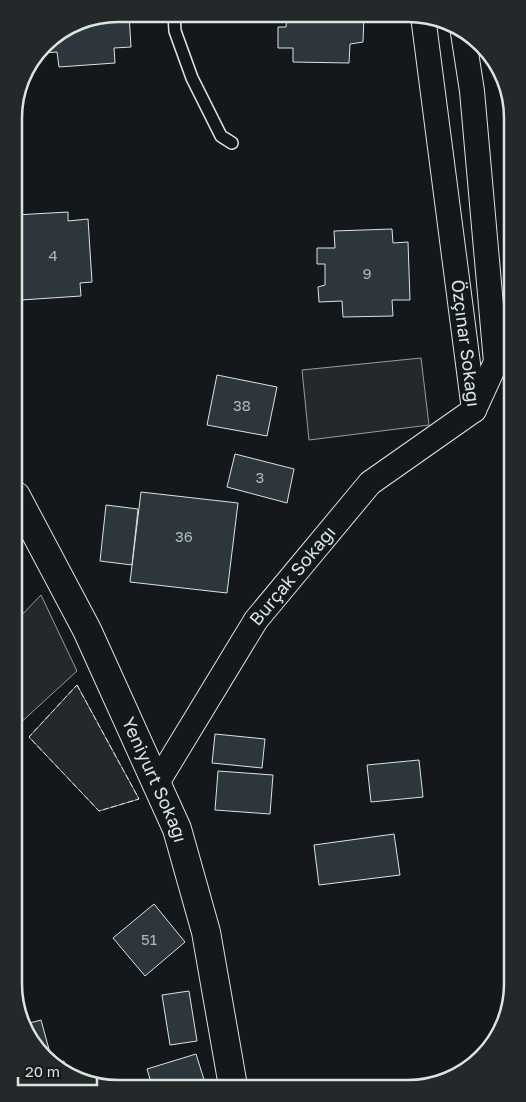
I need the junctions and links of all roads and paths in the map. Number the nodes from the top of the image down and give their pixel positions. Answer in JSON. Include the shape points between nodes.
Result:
{"nodes":[{"id":1,"x":175,"y":23,"type":"edge"},
{"id":2,"x":424,"y":24,"type":"edge"},
{"id":3,"x":464,"y":41,"type":"edge"},
{"id":4,"x":232,"y":143,"type":"dead end"},
{"id":5,"x":474,"y":410,"type":"junction"},
{"id":6,"x":23,"y":509,"type":"edge"},
{"id":7,"x":157,"y":783,"type":"junction"},
{"id":8,"x":232,"y":1080,"type":"edge"}],
"edges":[{"from":1,"to":4,"type":"lane","via":[[192,78],[221,136]]},
{"from":2,"to":5,"type":"street","name":"Özçınar Sokağı"},
{"from":3,"to":5,"type":"street","name":"Özçınar Sokağı","via":[[472,91],[496,362]]},
{"from":5,"to":7,"type":"street","name":"Burçak Sokağı","via":[[370,483],[256,620]]},
{"from":6,"to":7,"type":"street","name":"Yeniyurt Sokağı","via":[[86,630]]},
{"from":7,"to":8,"type":"street","name":"Yeniyurt Sokağı","via":[[177,829],[206,932]]}]}
